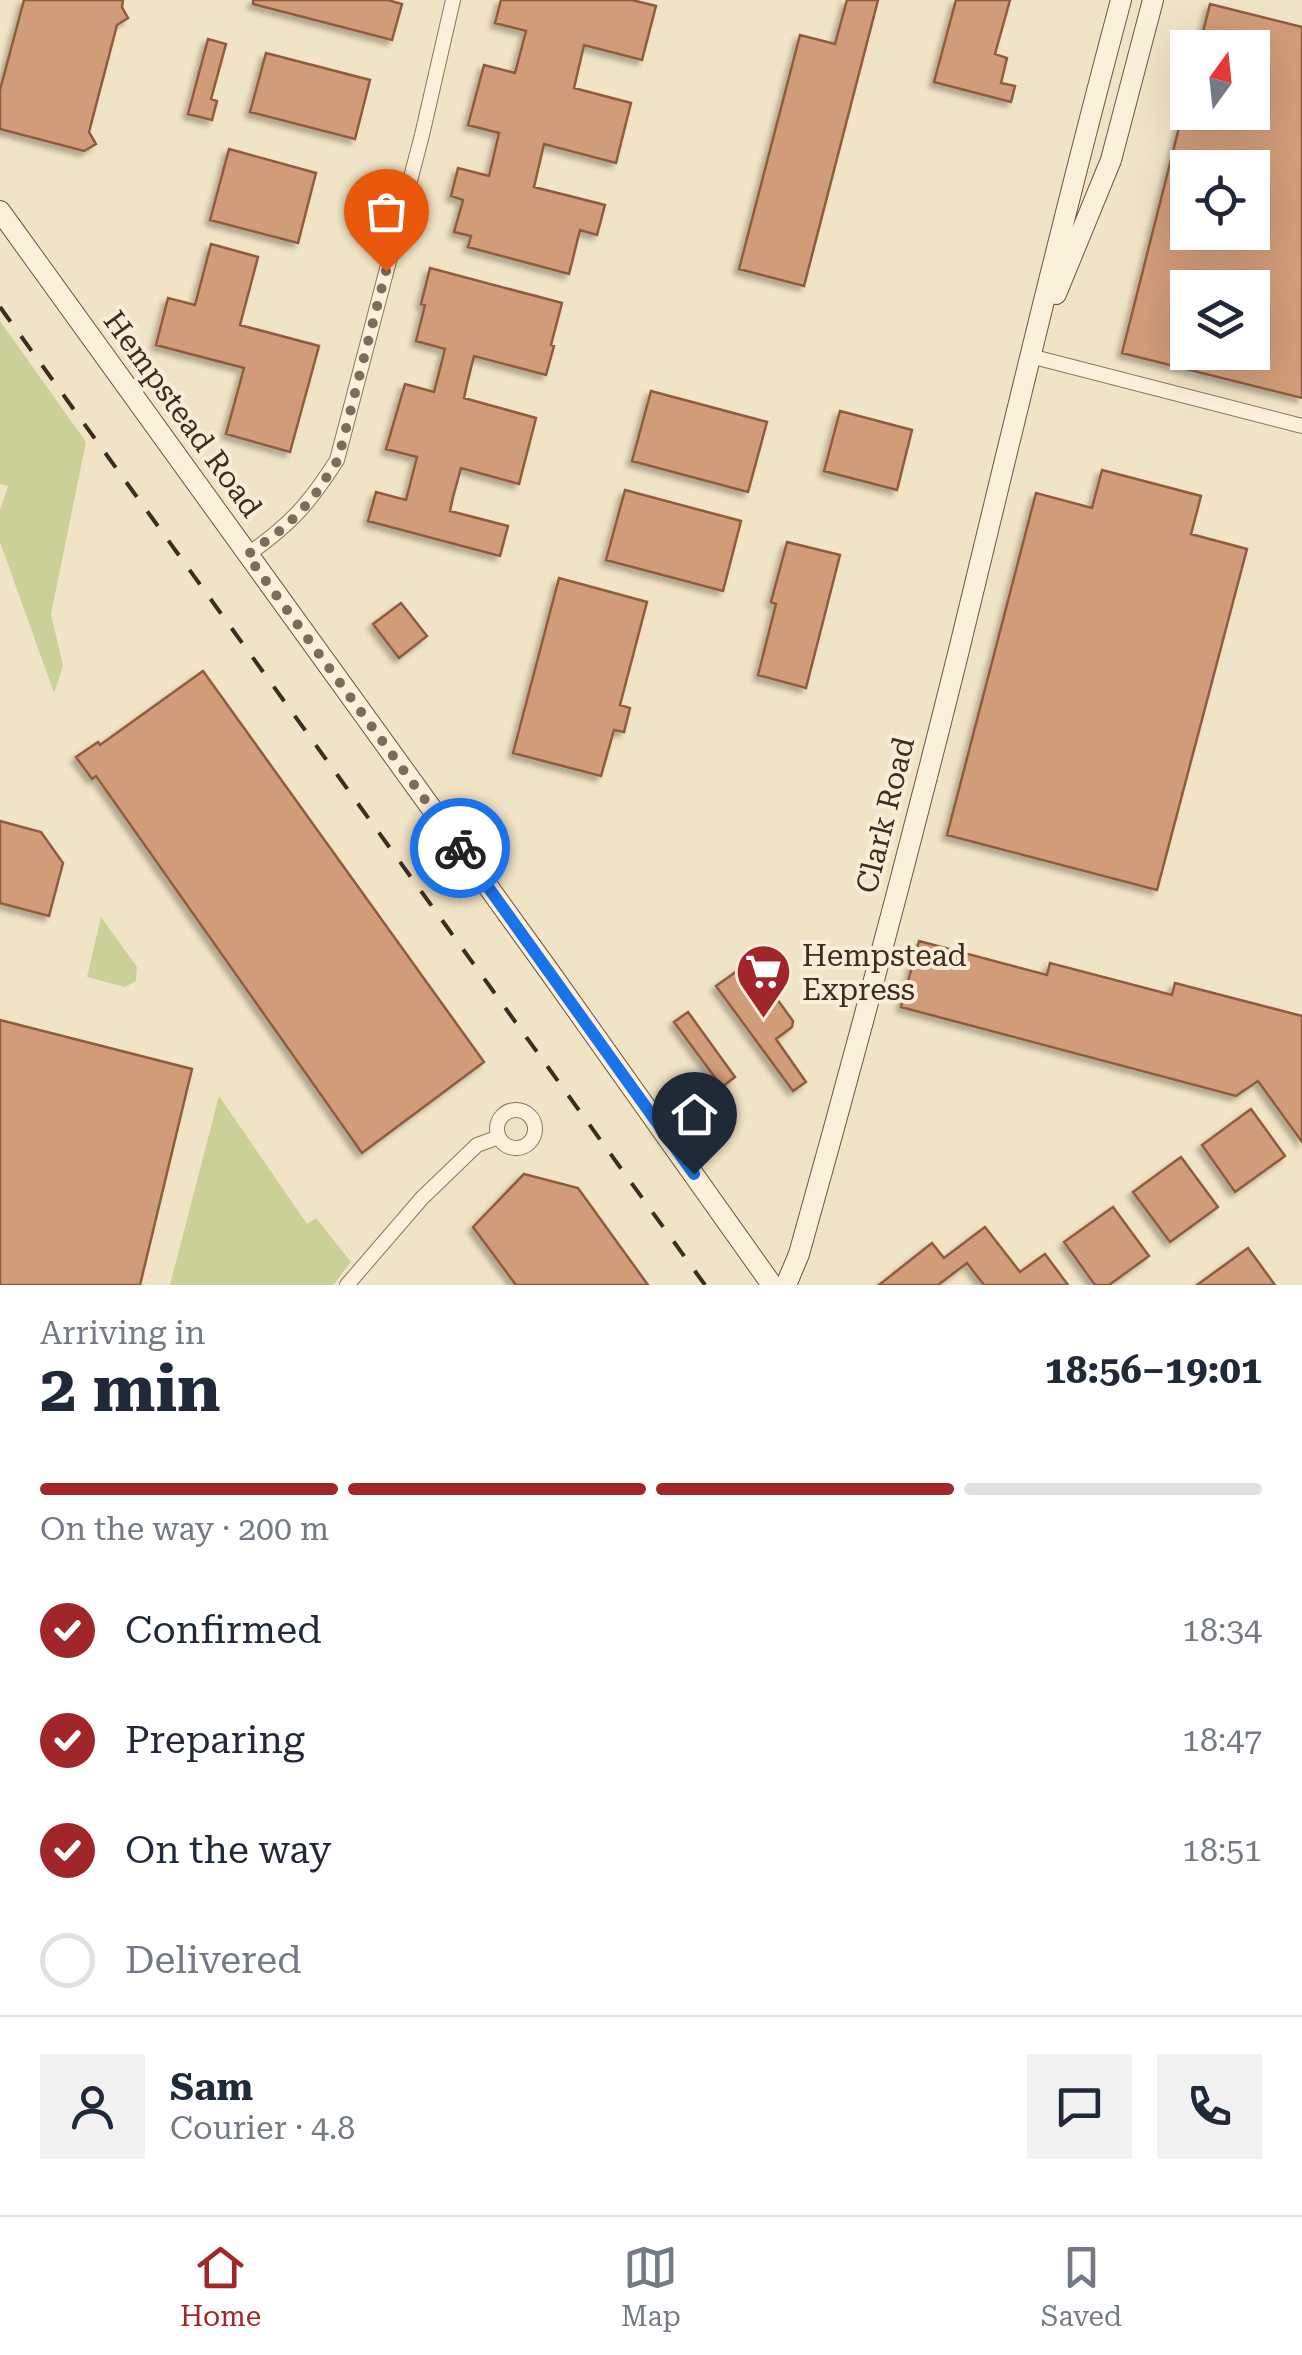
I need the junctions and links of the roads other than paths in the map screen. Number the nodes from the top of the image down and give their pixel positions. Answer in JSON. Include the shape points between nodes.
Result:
{"nodes":[{"id":1,"x":453,"y":0,"type":"edge"},
{"id":2,"x":1121,"y":0,"type":"edge"},
{"id":3,"x":1153,"y":0,"type":"edge"},
{"id":4,"x":0,"y":211,"type":"edge"},
{"id":5,"x":1030,"y":356,"type":"junction"},
{"id":6,"x":1302,"y":426,"type":"edge"},
{"id":7,"x":247,"y":555,"type":"junction"},
{"id":8,"x":499,"y":1137,"type":"dead end"},
{"id":9,"x":349,"y":1284,"type":"edge"},
{"id":10,"x":772,"y":1285,"type":"edge"},
{"id":11,"x":786,"y":1285,"type":"edge"}],
"edges":[{"from":1,"to":7,"type":"street","via":[[338,460],[312,499]]},
{"from":2,"to":5,"type":"street","name":"Clark Road"},
{"from":3,"to":5,"type":"street","name":"Clark Road","via":[[1112,160]]},
{"from":4,"to":7,"type":"street","name":"Hempstead Road"},
{"from":5,"to":6,"type":"street"},
{"from":5,"to":11,"type":"street","name":"Clark Road","via":[[858,1042]]},
{"from":7,"to":10,"type":"street","name":"Hempstead Road"},
{"from":8,"to":9,"type":"street","via":[[477,1144]]}]}
